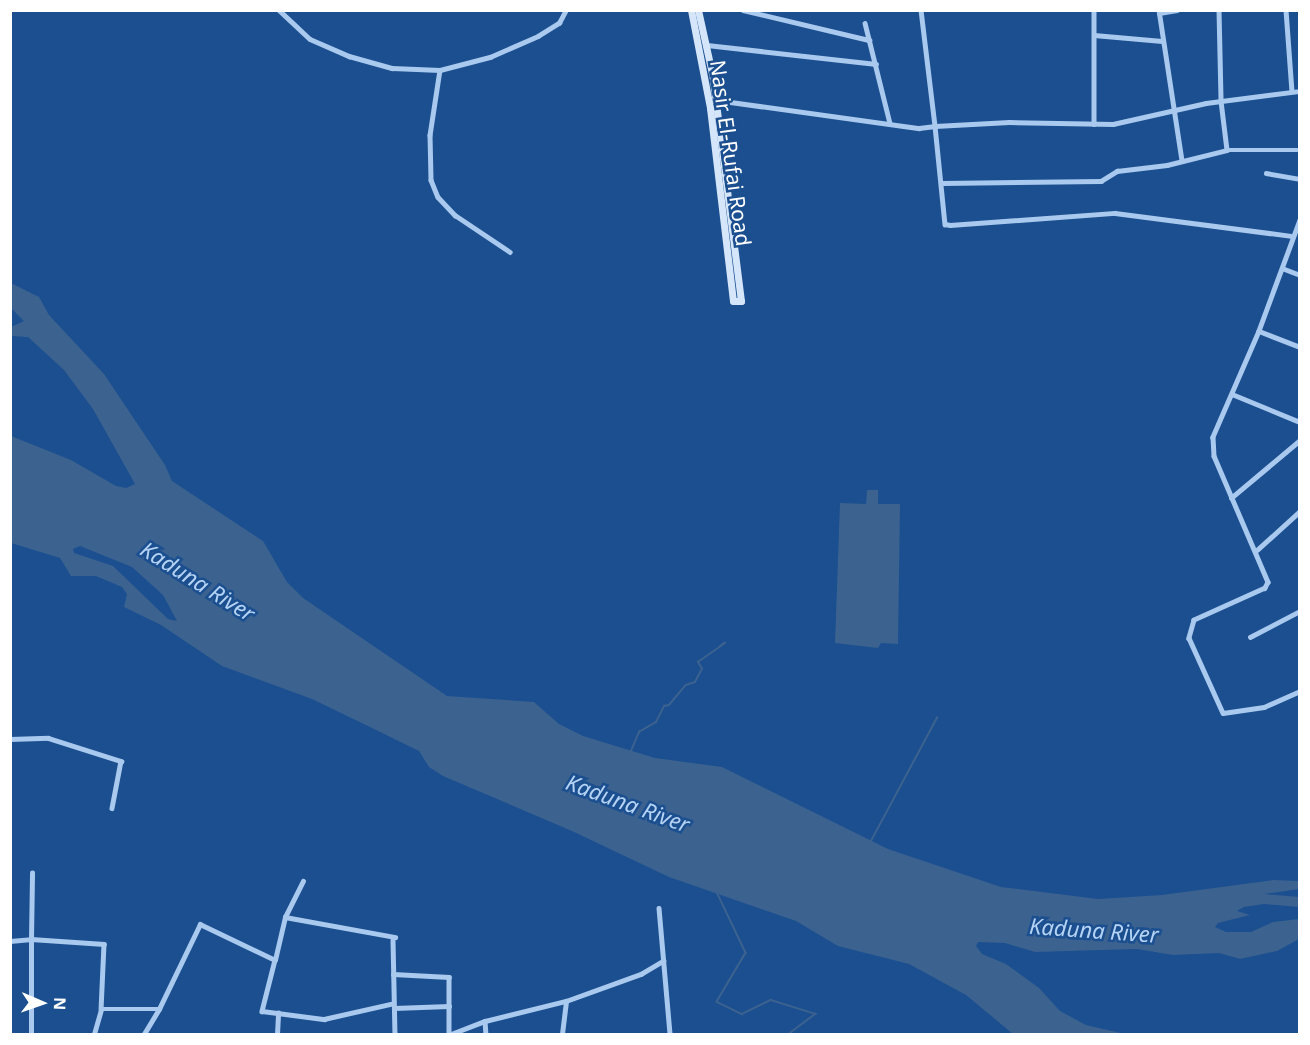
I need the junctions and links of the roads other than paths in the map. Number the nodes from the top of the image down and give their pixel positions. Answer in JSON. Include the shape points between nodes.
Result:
{"nodes":[{"id":1,"x":279,"y":10,"type":"edge"},
{"id":2,"x":566,"y":10,"type":"edge"},
{"id":3,"x":690,"y":10,"type":"edge"},
{"id":4,"x":698,"y":10,"type":"edge"},
{"id":5,"x":743,"y":10,"type":"edge"},
{"id":6,"x":921,"y":10,"type":"edge"},
{"id":7,"x":1094,"y":10,"type":"edge"},
{"id":8,"x":1177,"y":10,"type":"edge"},
{"id":9,"x":1219,"y":10,"type":"edge"},
{"id":10,"x":1286,"y":10,"type":"edge"},
{"id":11,"x":1159,"y":12,"type":"edge"},
{"id":12,"x":865,"y":23,"type":"dead end"},
{"id":13,"x":1094,"y":35,"type":"junction"},
{"id":14,"x":869,"y":40,"type":"junction"},
{"id":15,"x":1162,"y":41,"type":"junction"},
{"id":16,"x":706,"y":45,"type":"junction"},
{"id":17,"x":876,"y":64,"type":"junction"},
{"id":18,"x":440,"y":70,"type":"junction"},
{"id":19,"x":1292,"y":91,"type":"junction"},
{"id":20,"x":1299,"y":91,"type":"edge"},
{"id":21,"x":716,"y":100,"type":"junction"},
{"id":22,"x":1221,"y":101,"type":"junction"},
{"id":23,"x":1173,"y":112,"type":"junction"},
{"id":24,"x":890,"y":123,"type":"junction"},
{"id":25,"x":1094,"y":124,"type":"junction"},
{"id":26,"x":935,"y":126,"type":"junction"},
{"id":27,"x":1227,"y":150,"type":"junction"},
{"id":28,"x":1296,"y":150,"type":"dead end"},
{"id":29,"x":1182,"y":160,"type":"junction"},
{"id":30,"x":1266,"y":173,"type":"dead end"},
{"id":31,"x":1299,"y":179,"type":"edge"},
{"id":32,"x":942,"y":183,"type":"junction"},
{"id":33,"x":724,"y":197,"type":"junction"},
{"id":34,"x":1299,"y":220,"type":"edge"},
{"id":35,"x":1292,"y":236,"type":"junction"},
{"id":36,"x":510,"y":252,"type":"dead end"},
{"id":37,"x":1282,"y":268,"type":"junction"},
{"id":38,"x":1299,"y":275,"type":"edge"},
{"id":39,"x":734,"y":302,"type":"dead end"},
{"id":40,"x":1259,"y":331,"type":"junction"},
{"id":41,"x":1299,"y":347,"type":"edge"},
{"id":42,"x":1232,"y":394,"type":"junction"},
{"id":43,"x":1299,"y":422,"type":"edge"},
{"id":44,"x":1299,"y":441,"type":"edge"},
{"id":45,"x":1231,"y":498,"type":"junction"},
{"id":46,"x":1299,"y":511,"type":"edge"},
{"id":47,"x":1257,"y":550,"type":"junction"},
{"id":48,"x":1299,"y":611,"type":"edge"},
{"id":49,"x":1250,"y":637,"type":"dead end"},
{"id":50,"x":1299,"y":691,"type":"edge"},
{"id":51,"x":10,"y":739,"type":"edge"},
{"id":52,"x":112,"y":808,"type":"dead end"},
{"id":53,"x":32,"y":873,"type":"dead end"},
{"id":54,"x":303,"y":880,"type":"dead end"},
{"id":55,"x":658,"y":908,"type":"dead end"},
{"id":56,"x":285,"y":917,"type":"junction"},
{"id":57,"x":31,"y":939,"type":"junction"},
{"id":58,"x":10,"y":941,"type":"edge"},
{"id":59,"x":275,"y":960,"type":"junction"},
{"id":60,"x":663,"y":961,"type":"junction"},
{"id":61,"x":393,"y":974,"type":"junction"},
{"id":62,"x":566,"y":1001,"type":"junction"},
{"id":63,"x":392,"y":1006,"type":"junction"},
{"id":64,"x":449,"y":1006,"type":"junction"},
{"id":65,"x":101,"y":1009,"type":"junction"},
{"id":66,"x":159,"y":1009,"type":"junction"},
{"id":67,"x":278,"y":1013,"type":"junction"},
{"id":68,"x":485,"y":1021,"type":"junction"},
{"id":69,"x":32,"y":1035,"type":"edge"},
{"id":70,"x":94,"y":1035,"type":"edge"},
{"id":71,"x":144,"y":1035,"type":"edge"},
{"id":72,"x":277,"y":1035,"type":"edge"},
{"id":73,"x":395,"y":1035,"type":"edge"},
{"id":74,"x":450,"y":1035,"type":"edge"},
{"id":75,"x":486,"y":1035,"type":"edge"},
{"id":76,"x":562,"y":1035,"type":"edge"},
{"id":77,"x":670,"y":1035,"type":"edge"}],
"edges":[{"from":1,"to":18,"type":"street","via":[[310,39],[349,56],[392,68]]},
{"from":2,"to":18,"type":"street","via":[[559,23],[538,36],[490,57]]},
{"from":3,"to":33,"type":"main road","name":"Nasir El-Rufai Road"},
{"from":4,"to":16,"type":"main road","name":"Nasir El-Rufai Road"},
{"from":5,"to":14,"type":"street"},
{"from":6,"to":26,"type":"street"},
{"from":7,"to":13,"type":"street"},
{"from":8,"to":11,"type":"street"},
{"from":9,"to":22,"type":"street"},
{"from":10,"to":19,"type":"street"},
{"from":11,"to":15,"type":"street"},
{"from":12,"to":14,"type":"street"},
{"from":13,"to":15,"type":"street"},
{"from":13,"to":25,"type":"street"},
{"from":14,"to":17,"type":"street"},
{"from":15,"to":23,"type":"street"},
{"from":16,"to":17,"type":"street"},
{"from":16,"to":21,"type":"main road","name":"Nasir El-Rufai Road"},
{"from":17,"to":24,"type":"street"},
{"from":18,"to":36,"type":"street","via":[[430,135],[431,180],[438,197],[455,215]]},
{"from":19,"to":20,"type":"street"},
{"from":19,"to":22,"type":"street"},
{"from":21,"to":24,"type":"street"},
{"from":21,"to":33,"type":"main road","name":"Nasir El-Rufai Road"},
{"from":22,"to":23,"type":"street"},
{"from":22,"to":27,"type":"street"},
{"from":23,"to":25,"type":"street"},
{"from":23,"to":29,"type":"street"},
{"from":24,"to":26,"type":"street","via":[[919,128]]},
{"from":25,"to":26,"type":"street","via":[[1009,122]]},
{"from":26,"to":32,"type":"street"},
{"from":27,"to":28,"type":"street"},
{"from":27,"to":29,"type":"street"},
{"from":29,"to":32,"type":"street","via":[[1118,171],[1101,182]]},
{"from":30,"to":31,"type":"street"},
{"from":32,"to":35,"type":"street","via":[[945,224],[950,225],[1115,213]]},
{"from":33,"to":39,"type":"main road","via":[[741,301]]},
{"from":34,"to":35,"type":"street"},
{"from":35,"to":37,"type":"street"},
{"from":37,"to":38,"type":"street"},
{"from":37,"to":40,"type":"street"},
{"from":40,"to":41,"type":"street"},
{"from":40,"to":42,"type":"street"},
{"from":42,"to":43,"type":"street"},
{"from":42,"to":45,"type":"street","via":[[1213,443]]},
{"from":44,"to":45,"type":"street"},
{"from":45,"to":47,"type":"street"},
{"from":46,"to":47,"type":"street"},
{"from":47,"to":50,"type":"street","via":[[1266,588],[1194,620],[1189,638],[1223,713],[1264,707]]},
{"from":48,"to":49,"type":"street"},
{"from":51,"to":52,"type":"street","via":[[48,738],[121,761]]},
{"from":53,"to":57,"type":"street"},
{"from":54,"to":56,"type":"street"},
{"from":55,"to":60,"type":"street"},
{"from":56,"to":59,"type":"street"},
{"from":56,"to":61,"type":"street","via":[[394,939]]},
{"from":57,"to":58,"type":"street"},
{"from":57,"to":65,"type":"street","via":[[104,944]]},
{"from":57,"to":69,"type":"street"},
{"from":59,"to":66,"type":"street","via":[[200,924]]},
{"from":59,"to":67,"type":"street","via":[[262,1011]]},
{"from":60,"to":62,"type":"street","via":[[641,974]]},
{"from":60,"to":77,"type":"street"},
{"from":61,"to":63,"type":"street"},
{"from":61,"to":64,"type":"street","via":[[449,977]]},
{"from":62,"to":68,"type":"street"},
{"from":62,"to":76,"type":"street"},
{"from":63,"to":64,"type":"street"},
{"from":63,"to":67,"type":"street","via":[[324,1019]]},
{"from":63,"to":73,"type":"street"},
{"from":64,"to":74,"type":"street"},
{"from":65,"to":66,"type":"street"},
{"from":65,"to":70,"type":"street"},
{"from":66,"to":71,"type":"street"},
{"from":67,"to":72,"type":"street"},
{"from":68,"to":74,"type":"street"},
{"from":68,"to":75,"type":"street"}]}
